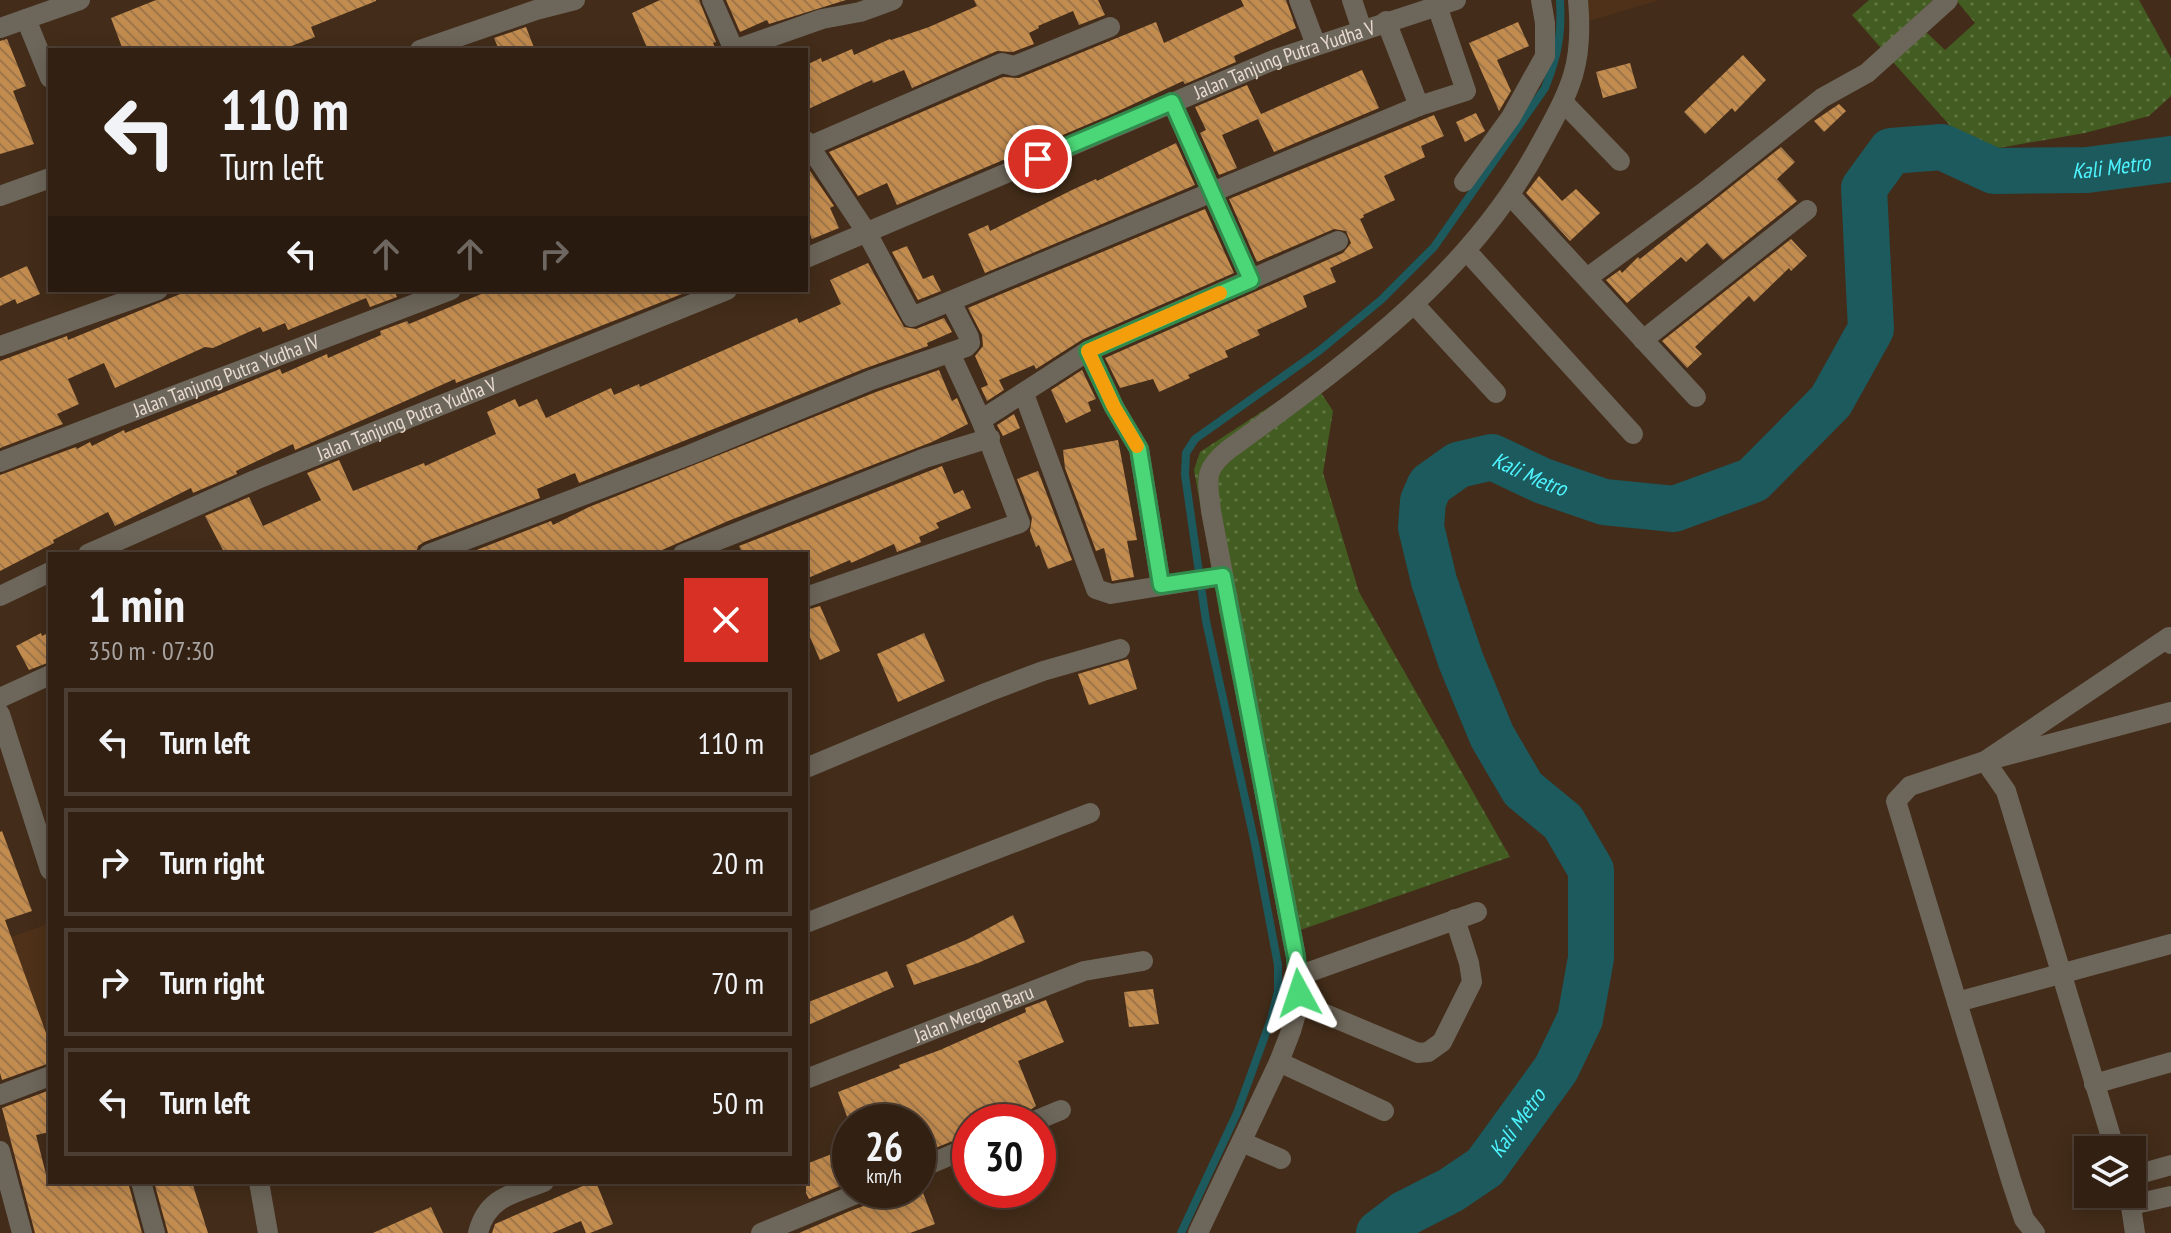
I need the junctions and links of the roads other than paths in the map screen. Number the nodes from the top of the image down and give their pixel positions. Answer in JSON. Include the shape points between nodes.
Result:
{"nodes":[{"id":1,"x":80,"y":0,"type":"edge"},
{"id":2,"x":575,"y":0,"type":"edge"},
{"id":3,"x":712,"y":0,"type":"edge"},
{"id":4,"x":893,"y":0,"type":"edge"},
{"id":5,"x":1299,"y":0,"type":"edge"},
{"id":6,"x":1352,"y":0,"type":"edge"},
{"id":7,"x":1541,"y":0,"type":"edge"},
{"id":8,"x":1578,"y":0,"type":"edge"},
{"id":9,"x":1948,"y":0,"type":"edge"},
{"id":10,"x":1442,"y":2,"type":"edge"},
{"id":11,"x":26,"y":19,"type":"junction"},
{"id":12,"x":1386,"y":21,"type":"junction"},
{"id":13,"x":1110,"y":27,"type":"dead end"},
{"id":14,"x":0,"y":28,"type":"edge"},
{"id":15,"x":1362,"y":30,"type":"junction"},
{"id":16,"x":1316,"y":45,"type":"junction"},
{"id":17,"x":426,"y":48,"type":"edge"},
{"id":18,"x":733,"y":48,"type":"edge"},
{"id":19,"x":740,"y":48,"type":"edge"},
{"id":20,"x":48,"y":73,"type":"edge"},
{"id":21,"x":1172,"y":102,"type":"junction"},
{"id":22,"x":1563,"y":102,"type":"junction"},
{"id":23,"x":1419,"y":106,"type":"junction"},
{"id":24,"x":809,"y":152,"type":"edge"},
{"id":25,"x":1620,"y":161,"type":"dead end"},
{"id":26,"x":48,"y":179,"type":"edge"},
{"id":27,"x":1464,"y":182,"type":"dead end"},
{"id":28,"x":1211,"y":193,"type":"junction"},
{"id":29,"x":0,"y":196,"type":"edge"},
{"id":30,"x":1516,"y":202,"type":"junction"},
{"id":31,"x":1807,"y":210,"type":"dead end"},
{"id":32,"x":867,"y":233,"type":"junction"},
{"id":33,"x":1338,"y":241,"type":"dead end"},
{"id":34,"x":808,"y":257,"type":"edge"},
{"id":35,"x":1473,"y":258,"type":"junction"},
{"id":36,"x":1587,"y":278,"type":"junction"},
{"id":37,"x":1251,"y":280,"type":"junction"},
{"id":38,"x":146,"y":292,"type":"edge"},
{"id":39,"x":446,"y":292,"type":"edge"},
{"id":40,"x":722,"y":292,"type":"edge"},
{"id":41,"x":951,"y":302,"type":"junction"},
{"id":42,"x":1417,"y":308,"type":"junction"},
{"id":43,"x":1643,"y":340,"type":"junction"},
{"id":44,"x":0,"y":346,"type":"edge"},
{"id":45,"x":1088,"y":351,"type":"junction"},
{"id":46,"x":950,"y":353,"type":"junction"},
{"id":47,"x":1496,"y":393,"type":"dead end"},
{"id":48,"x":1024,"y":394,"type":"junction"},
{"id":49,"x":1696,"y":397,"type":"dead end"},
{"id":50,"x":985,"y":429,"type":"junction"},
{"id":51,"x":1633,"y":434,"type":"dead end"},
{"id":52,"x":0,"y":462,"type":"edge"},
{"id":53,"x":93,"y":552,"type":"edge"},
{"id":54,"x":434,"y":552,"type":"edge"},
{"id":55,"x":688,"y":552,"type":"edge"},
{"id":56,"x":48,"y":573,"type":"edge"},
{"id":57,"x":1218,"y":576,"type":"junction"},
{"id":58,"x":1161,"y":585,"type":"junction"},
{"id":59,"x":0,"y":596,"type":"edge"},
{"id":60,"x":808,"y":596,"type":"edge"},
{"id":61,"x":2171,"y":644,"type":"edge"},
{"id":62,"x":1120,"y":649,"type":"dead end"},
{"id":63,"x":48,"y":676,"type":"edge"},
{"id":64,"x":0,"y":698,"type":"edge"},
{"id":65,"x":2171,"y":712,"type":"edge"},
{"id":66,"x":0,"y":714,"type":"edge"},
{"id":67,"x":1985,"y":761,"type":"junction"},
{"id":68,"x":808,"y":767,"type":"edge"},
{"id":69,"x":1090,"y":813,"type":"dead end"},
{"id":70,"x":48,"y":864,"type":"edge"},
{"id":71,"x":1477,"y":912,"type":"dead end"},
{"id":72,"x":1455,"y":919,"type":"junction"},
{"id":73,"x":808,"y":922,"type":"edge"},
{"id":74,"x":2171,"y":944,"type":"edge"},
{"id":75,"x":1143,"y":961,"type":"dead end"},
{"id":76,"x":2061,"y":973,"type":"junction"},
{"id":77,"x":1298,"y":976,"type":"junction"},
{"id":78,"x":1957,"y":1002,"type":"junction"},
{"id":79,"x":1299,"y":1003,"type":"junction"},
{"id":80,"x":1279,"y":1062,"type":"junction"},
{"id":81,"x":2171,"y":1062,"type":"edge"},
{"id":82,"x":48,"y":1077,"type":"edge"},
{"id":83,"x":808,"y":1078,"type":"edge"},
{"id":84,"x":2094,"y":1084,"type":"junction"},
{"id":85,"x":0,"y":1095,"type":"edge"},
{"id":86,"x":1061,"y":1110,"type":"dead end"},
{"id":87,"x":1384,"y":1111,"type":"dead end"},
{"id":88,"x":1056,"y":1112,"type":"edge"},
{"id":89,"x":2111,"y":1136,"type":"edge"},
{"id":90,"x":1242,"y":1142,"type":"junction"},
{"id":91,"x":0,"y":1151,"type":"edge"},
{"id":92,"x":1281,"y":1159,"type":"dead end"},
{"id":93,"x":2171,"y":1165,"type":"edge"},
{"id":94,"x":2146,"y":1172,"type":"edge"},
{"id":95,"x":142,"y":1184,"type":"edge"},
{"id":96,"x":259,"y":1184,"type":"edge"},
{"id":97,"x":539,"y":1184,"type":"edge"},
{"id":98,"x":2171,"y":1196,"type":"edge"},
{"id":99,"x":2146,"y":1198,"type":"edge"},
{"id":100,"x":832,"y":1204,"type":"edge"},
{"id":101,"x":2131,"y":1208,"type":"edge"},
{"id":102,"x":16,"y":1232,"type":"edge"},
{"id":103,"x":155,"y":1233,"type":"edge"},
{"id":104,"x":268,"y":1233,"type":"edge"},
{"id":105,"x":478,"y":1233,"type":"edge"},
{"id":106,"x":761,"y":1233,"type":"edge"},
{"id":107,"x":1198,"y":1233,"type":"edge"},
{"id":108,"x":2035,"y":1233,"type":"edge"},
{"id":109,"x":2135,"y":1233,"type":"edge"}],
"edges":[{"from":1,"to":11,"type":"street"},
{"from":2,"to":17,"type":"street"},
{"from":3,"to":18,"type":"street"},
{"from":4,"to":19,"type":"street"},
{"from":5,"to":16,"type":"street"},
{"from":6,"to":15,"type":"street"},
{"from":7,"to":27,"type":"street","via":[[1545,56],[1511,117]]},
{"from":8,"to":22,"type":"street","via":[[1576,71]]},
{"from":9,"to":36,"type":"street","via":[[1867,73],[1822,98]]},
{"from":10,"to":12,"type":"street","name":"Jalan Tanjung Putra Yudha V"},
{"from":10,"to":23,"type":"street","via":[[1466,91]]},
{"from":11,"to":14,"type":"street"},
{"from":11,"to":20,"type":"street"},
{"from":12,"to":15,"type":"street","name":"Jalan Tanjung Putra Yudha V"},
{"from":12,"to":23,"type":"street"},
{"from":13,"to":24,"type":"street","via":[[1014,66],[988,68]]},
{"from":15,"to":16,"type":"street","name":"Jalan Tanjung Putra Yudha V"},
{"from":16,"to":21,"type":"street","name":"Jalan Tanjung Putra Yudha V"},
{"from":21,"to":28,"type":"street"},
{"from":21,"to":32,"type":"street","name":"Jalan Tanjung Putra Yudha V"},
{"from":22,"to":25,"type":"street"},
{"from":22,"to":30,"type":"street"},
{"from":23,"to":28,"type":"street"},
{"from":24,"to":32,"type":"street"},
{"from":26,"to":29,"type":"street"},
{"from":28,"to":37,"type":"street"},
{"from":28,"to":41,"type":"street"},
{"from":30,"to":35,"type":"street"},
{"from":30,"to":36,"type":"street"},
{"from":30,"to":42,"type":"street","via":[[1489,224]]},
{"from":31,"to":43,"type":"street"},
{"from":32,"to":34,"type":"street","name":"Jalan Tanjung Putra Yudha V"},
{"from":32,"to":41,"type":"street","via":[[912,317]]},
{"from":33,"to":37,"type":"street"},
{"from":35,"to":42,"type":"street"},
{"from":35,"to":51,"type":"street"},
{"from":36,"to":43,"type":"street"},
{"from":37,"to":45,"type":"street"},
{"from":38,"to":44,"type":"street"},
{"from":39,"to":52,"type":"street","name":"Jalan Tanjung Putra Yudha IV"},
{"from":40,"to":53,"type":"street","name":"Jalan Tanjung Putra Yudha V","via":[[255,480]]},
{"from":41,"to":46,"type":"street","via":[[970,341]]},
{"from":42,"to":47,"type":"street"},
{"from":42,"to":57,"type":"street","via":[[1212,463],[1208,482]]},
{"from":43,"to":49,"type":"street"},
{"from":45,"to":48,"type":"street"},
{"from":45,"to":58,"type":"street","via":[[1139,449]]},
{"from":46,"to":50,"type":"street"},
{"from":46,"to":54,"type":"street"},
{"from":48,"to":50,"type":"street"},
{"from":48,"to":58,"type":"street","via":[[1096,589],[1111,594]]},
{"from":50,"to":55,"type":"street"},
{"from":50,"to":60,"type":"street","via":[[1020,523]]},
{"from":56,"to":59,"type":"street"},
{"from":57,"to":58,"type":"street"},
{"from":57,"to":77,"type":"street"},
{"from":61,"to":67,"type":"street","via":[[2169,637]]},
{"from":62,"to":68,"type":"street","via":[[1015,681]]},
{"from":63,"to":64,"type":"street"},
{"from":65,"to":67,"type":"street"},
{"from":66,"to":70,"type":"street"},
{"from":67,"to":76,"type":"street","via":[[2006,791]]},
{"from":67,"to":78,"type":"street","via":[[1910,786],[1896,801]]},
{"from":69,"to":73,"type":"street"},
{"from":71,"to":72,"type":"street"},
{"from":72,"to":77,"type":"street"},
{"from":72,"to":79,"type":"street","via":[[1472,982],[1435,1049],[1418,1053]]},
{"from":74,"to":76,"type":"street"},
{"from":75,"to":83,"type":"street","name":"Jalan Mergan Baru","via":[[1084,971]]},
{"from":76,"to":78,"type":"street"},
{"from":76,"to":84,"type":"street"},
{"from":77,"to":79,"type":"street"},
{"from":78,"to":108,"type":"street","via":[[2024,1219]]},
{"from":79,"to":80,"type":"street"},
{"from":80,"to":87,"type":"street"},
{"from":80,"to":90,"type":"street"},
{"from":81,"to":84,"type":"street"},
{"from":82,"to":85,"type":"street"},
{"from":84,"to":89,"type":"street"},
{"from":86,"to":88,"type":"street"},
{"from":90,"to":92,"type":"street"},
{"from":90,"to":107,"type":"street"},
{"from":91,"to":102,"type":"street"},
{"from":93,"to":94,"type":"street"},
{"from":95,"to":103,"type":"street"},
{"from":96,"to":104,"type":"street"},
{"from":97,"to":105,"type":"street","via":[[500,1199],[482,1217]]},
{"from":98,"to":99,"type":"street"},
{"from":100,"to":106,"type":"street"},
{"from":101,"to":109,"type":"street"}]}
